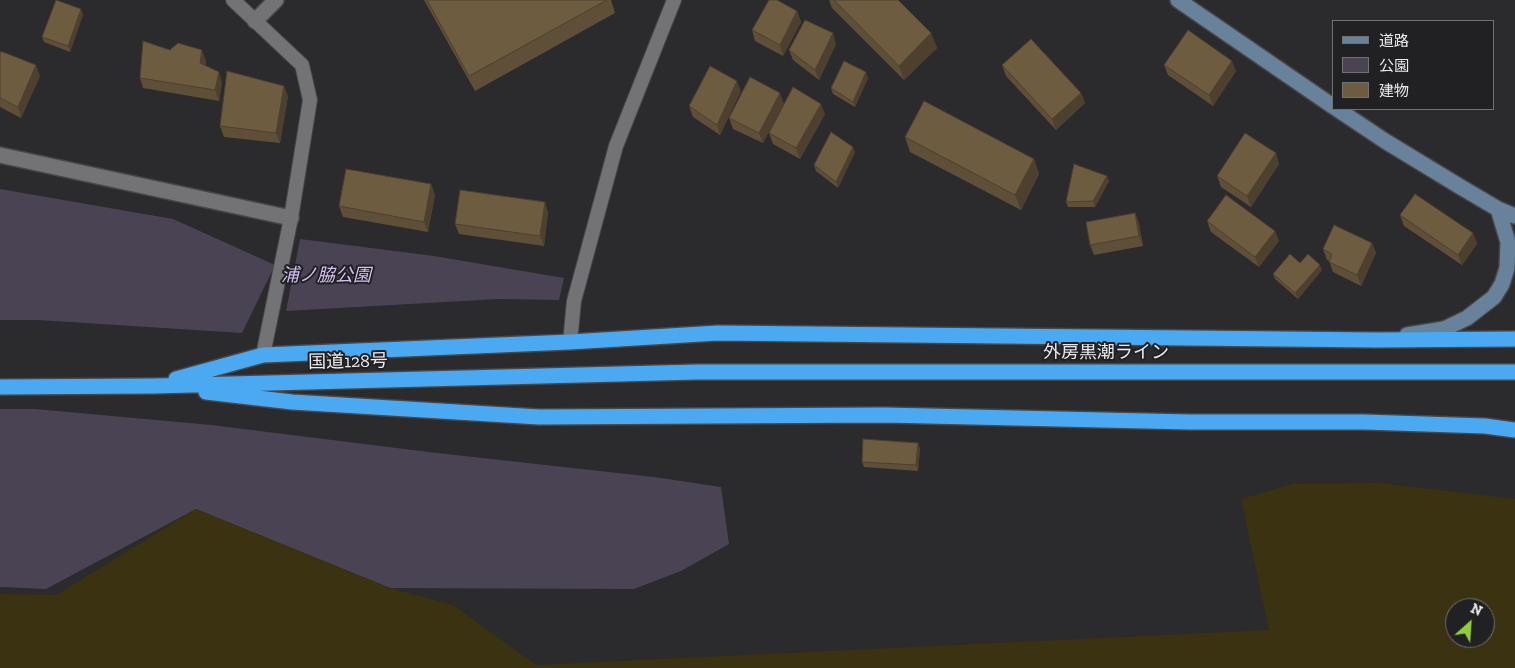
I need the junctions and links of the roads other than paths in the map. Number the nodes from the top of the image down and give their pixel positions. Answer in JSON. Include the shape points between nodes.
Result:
{"nodes":[{"id":1,"x":233,"y":0,"type":"edge"},
{"id":2,"x":276,"y":0,"type":"edge"},
{"id":3,"x":674,"y":0,"type":"edge"},
{"id":4,"x":1178,"y":0,"type":"edge"},
{"id":5,"x":255,"y":21,"type":"junction"},
{"id":6,"x":1332,"y":106,"type":"edge"},
{"id":7,"x":1338,"y":110,"type":"edge"},
{"id":8,"x":0,"y":155,"type":"edge"},
{"id":9,"x":1515,"y":205,"type":"edge"},
{"id":10,"x":1498,"y":209,"type":"junction"},
{"id":11,"x":1515,"y":216,"type":"edge"},
{"id":12,"x":291,"y":218,"type":"junction"},
{"id":13,"x":1515,"y":339,"type":"edge"},
{"id":14,"x":1376,"y":340,"type":"junction"},
{"id":15,"x":570,"y":342,"type":"junction"},
{"id":16,"x":264,"y":355,"type":"junction"},
{"id":17,"x":697,"y":372,"type":"joint"},
{"id":18,"x":1515,"y":372,"type":"edge"},
{"id":19,"x":153,"y":386,"type":"junction"},
{"id":20,"x":0,"y":387,"type":"edge"},
{"id":21,"x":1515,"y":430,"type":"edge"}],
"edges":[{"from":1,"to":5,"type":"lane"},
{"from":2,"to":5,"type":"street"},
{"from":3,"to":15,"type":"lane","via":[[616,146],[574,301]]},
{"from":4,"to":6,"type":"main road"},
{"from":5,"to":12,"type":"lane","via":[[302,65],[310,100]]},
{"from":7,"to":10,"type":"main road"},
{"from":8,"to":12,"type":"street"},
{"from":9,"to":10,"type":"street"},
{"from":10,"to":11,"type":"main road"},
{"from":10,"to":14,"type":"main road","via":[[1508,242],[1507,268],[1494,297],[1466,318],[1444,329]]},
{"from":12,"to":16,"type":"lane"},
{"from":13,"to":14,"type":"highway"},
{"from":14,"to":15,"type":"highway","via":[[718,333]]},
{"from":15,"to":16,"type":"highway"},
{"from":16,"to":19,"type":"highway"},
{"from":17,"to":18,"type":"highway","name":"外房黒潮ライン"},
{"from":17,"to":19,"type":"highway","name":"国道128号"},
{"from":19,"to":20,"type":"highway","name":"国道128号"},
{"from":19,"to":21,"type":"highway","via":[[292,402],[539,418],[885,415],[1189,422],[1364,422]]}]}
